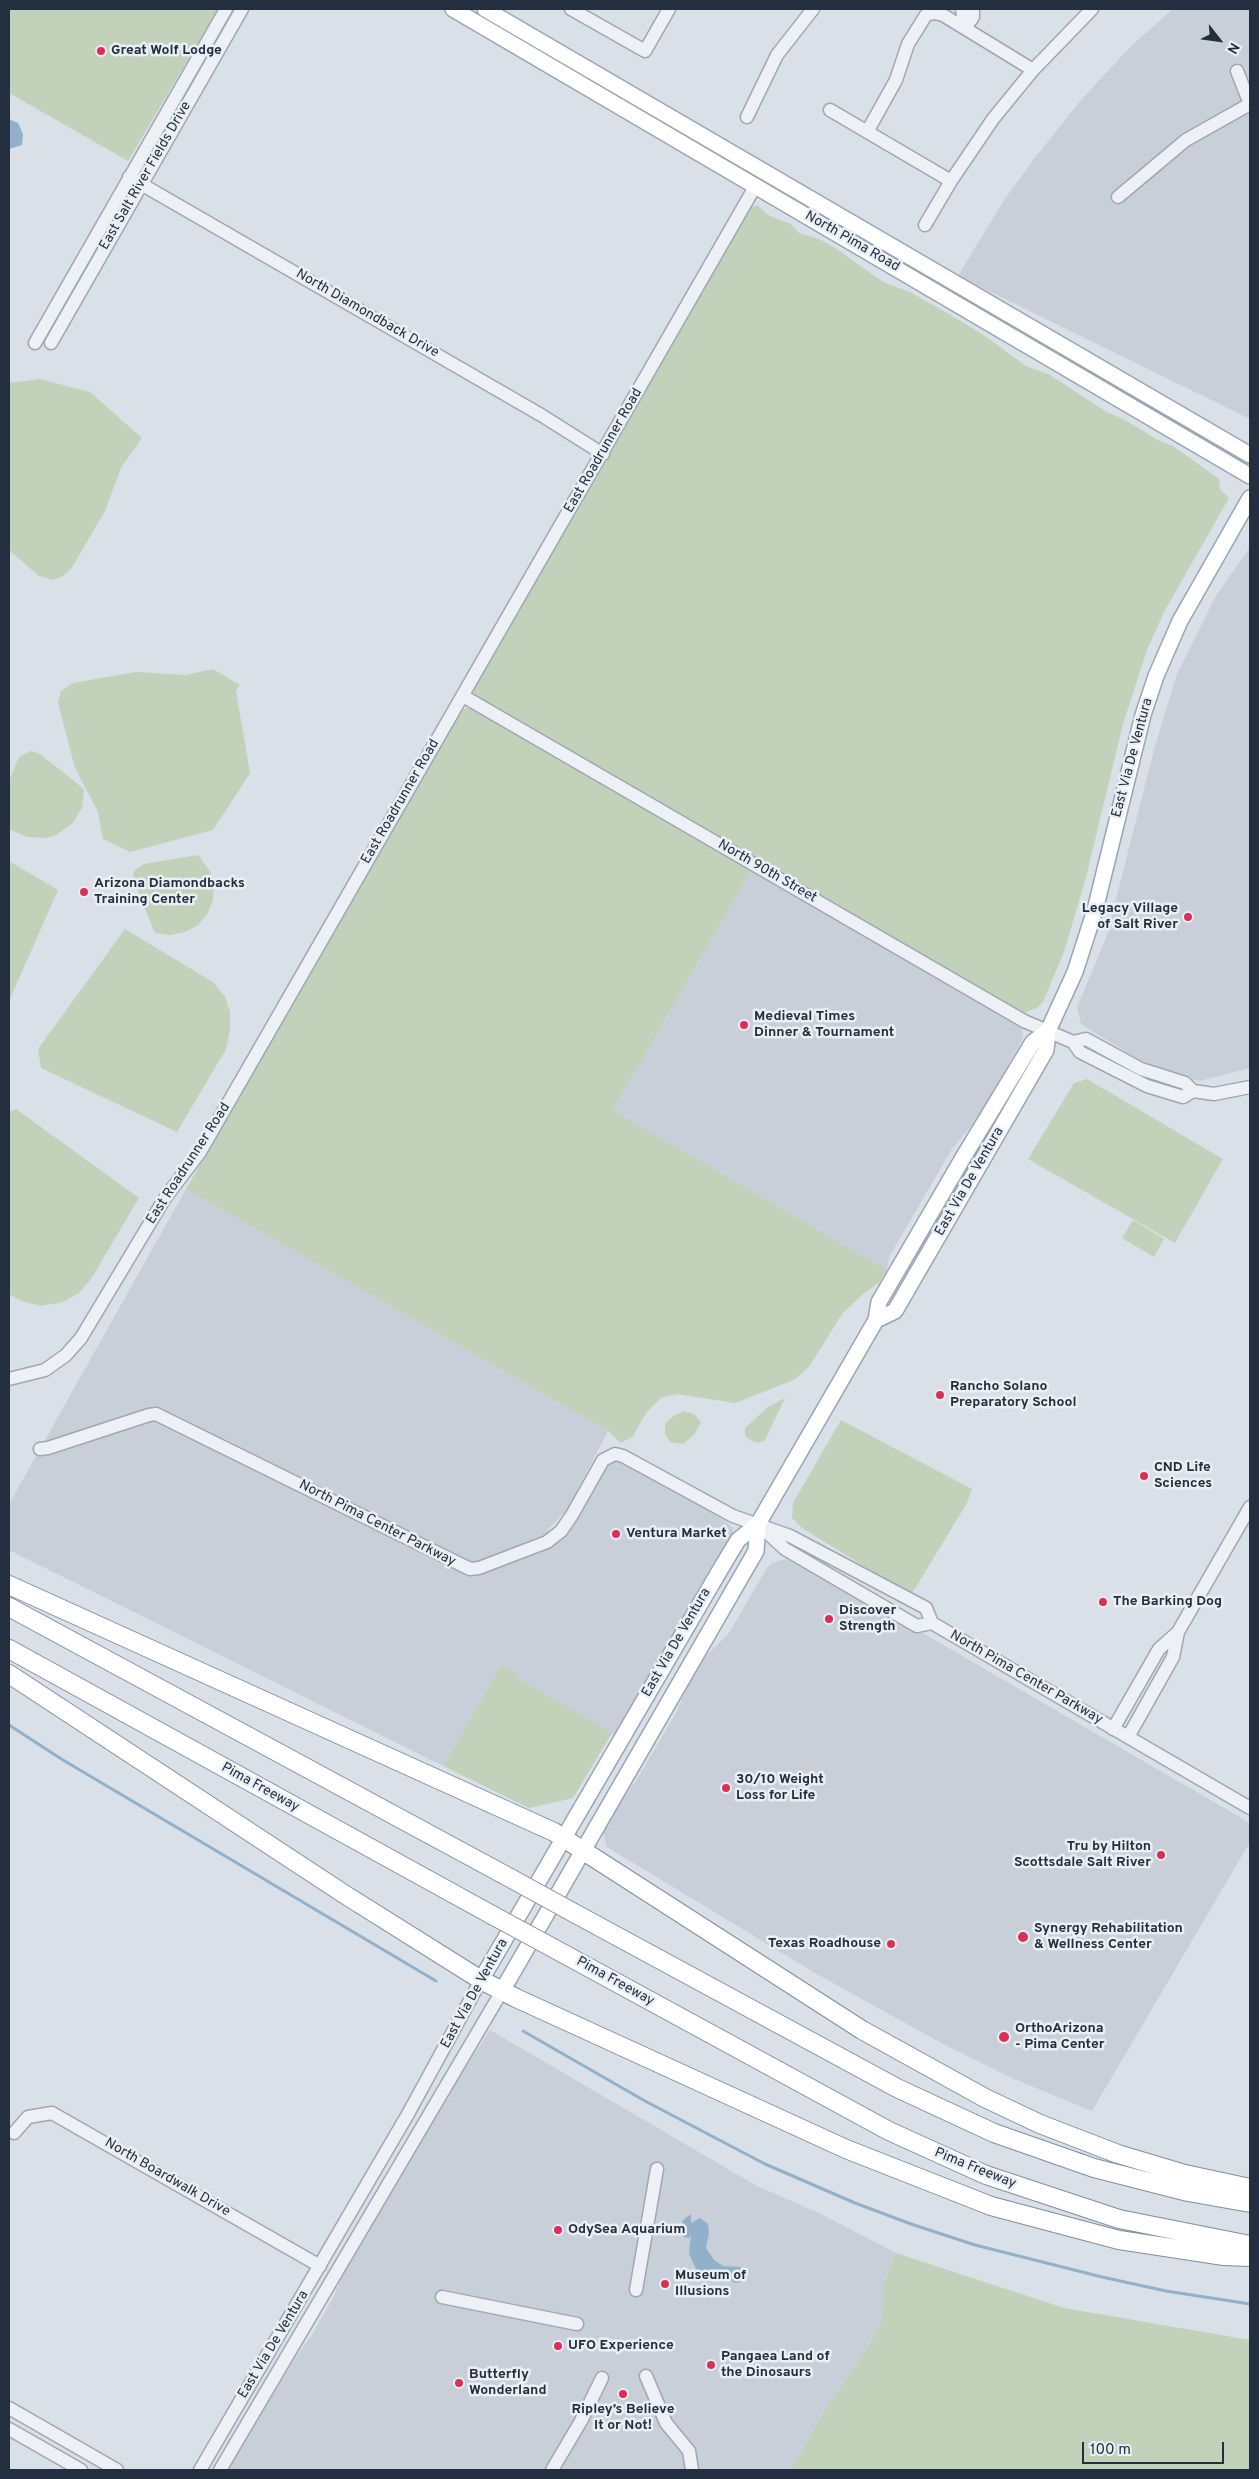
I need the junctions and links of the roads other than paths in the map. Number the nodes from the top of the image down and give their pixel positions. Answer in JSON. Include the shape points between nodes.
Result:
{"nodes":[{"id":1,"x":226,"y":9,"type":"edge"},
{"id":2,"x":242,"y":9,"type":"edge"},
{"id":3,"x":453,"y":9,"type":"edge"},
{"id":4,"x":485,"y":9,"type":"edge"},
{"id":5,"x":571,"y":9,"type":"edge"},
{"id":6,"x":670,"y":9,"type":"edge"},
{"id":7,"x":813,"y":9,"type":"edge"},
{"id":8,"x":962,"y":9,"type":"edge"},
{"id":9,"x":973,"y":9,"type":"edge"},
{"id":10,"x":1092,"y":9,"type":"edge"},
{"id":11,"x":965,"y":28,"type":"junction"},
{"id":12,"x":1033,"y":70,"type":"junction"},
{"id":13,"x":1237,"y":72,"type":"dead end"},
{"id":14,"x":1250,"y":104,"type":"edge"},
{"id":15,"x":830,"y":110,"type":"dead end"},
{"id":16,"x":747,"y":117,"type":"dead end"},
{"id":17,"x":867,"y":132,"type":"junction"},
{"id":18,"x":129,"y":177,"type":"junction"},
{"id":19,"x":951,"y":181,"type":"junction"},
{"id":20,"x":142,"y":184,"type":"junction"},
{"id":21,"x":756,"y":185,"type":"junction"},
{"id":22,"x":1118,"y":198,"type":"dead end"},
{"id":23,"x":925,"y":225,"type":"dead end"},
{"id":24,"x":35,"y":343,"type":"dead end"},
{"id":25,"x":51,"y":343,"type":"dead end"},
{"id":26,"x":603,"y":454,"type":"junction"},
{"id":27,"x":1250,"y":455,"type":"edge"},
{"id":28,"x":1250,"y":476,"type":"edge"},
{"id":29,"x":1250,"y":498,"type":"edge"},
{"id":30,"x":463,"y":696,"type":"junction"},
{"id":31,"x":1048,"y":1031,"type":"junction"},
{"id":32,"x":1250,"y":1087,"type":"edge"},
{"id":33,"x":9,"y":1379,"type":"edge"},
{"id":34,"x":40,"y":1448,"type":"dead end"},
{"id":35,"x":1250,"y":1507,"type":"edge"},
{"id":36,"x":758,"y":1524,"type":"junction"},
{"id":37,"x":9,"y":1585,"type":"edge"},
{"id":38,"x":9,"y":1607,"type":"edge"},
{"id":39,"x":932,"y":1623,"type":"junction"},
{"id":40,"x":9,"y":1650,"type":"edge"},
{"id":41,"x":9,"y":1674,"type":"edge"},
{"id":42,"x":1120,"y":1733,"type":"junction"},
{"id":43,"x":1250,"y":1808,"type":"edge"},
{"id":44,"x":564,"y":1838,"type":"junction"},
{"id":45,"x":584,"y":1850,"type":"junction"},
{"id":46,"x":481,"y":1980,"type":"junction"},
{"id":47,"x":502,"y":1991,"type":"junction"},
{"id":48,"x":14,"y":2133,"type":"dead end"},
{"id":49,"x":657,"y":2169,"type":"dead end"},
{"id":50,"x":1250,"y":2188,"type":"edge"},
{"id":51,"x":1250,"y":2203,"type":"edge"},
{"id":52,"x":1250,"y":2245,"type":"edge"},
{"id":53,"x":1250,"y":2257,"type":"edge"},
{"id":54,"x":320,"y":2266,"type":"junction"},
{"id":55,"x":636,"y":2290,"type":"dead end"},
{"id":56,"x":442,"y":2297,"type":"dead end"},
{"id":57,"x":577,"y":2324,"type":"dead end"},
{"id":58,"x":646,"y":2376,"type":"dead end"},
{"id":59,"x":602,"y":2378,"type":"dead end"},
{"id":60,"x":9,"y":2408,"type":"edge"},
{"id":61,"x":9,"y":2429,"type":"edge"},
{"id":62,"x":81,"y":2470,"type":"edge"},
{"id":63,"x":117,"y":2470,"type":"edge"},
{"id":64,"x":200,"y":2470,"type":"edge"},
{"id":65,"x":220,"y":2470,"type":"edge"},
{"id":66,"x":552,"y":2470,"type":"edge"},
{"id":67,"x":692,"y":2470,"type":"edge"}],
"edges":[{"from":1,"to":18,"type":"street","name":"East Salt River Fields Drive"},
{"from":2,"to":20,"type":"street","name":"East Salt River Fields Drive"},
{"from":3,"to":21,"type":"main road","name":"North Pima Road"},
{"from":4,"to":27,"type":"main road","name":"North Pima Road"},
{"from":5,"to":6,"type":"street","via":[[645,52]]},
{"from":7,"to":16,"type":"street","via":[[781,49]]},
{"from":8,"to":11,"type":"street"},
{"from":9,"to":11,"type":"street"},
{"from":10,"to":12,"type":"street"},
{"from":11,"to":12,"type":"street"},
{"from":11,"to":17,"type":"street","via":[[943,15],[926,15],[908,44],[896,80]]},
{"from":12,"to":19,"type":"street","via":[[993,119]]},
{"from":13,"to":14,"type":"street"},
{"from":14,"to":22,"type":"street","via":[[1186,140]]},
{"from":15,"to":17,"type":"street"},
{"from":17,"to":19,"type":"street"},
{"from":18,"to":20,"type":"street","name":"North Diamondback Drive"},
{"from":18,"to":24,"type":"street","name":"East Salt River Fields Drive"},
{"from":19,"to":23,"type":"street"},
{"from":20,"to":25,"type":"street","name":"East Salt River Fields Drive"},
{"from":20,"to":26,"type":"street","name":"North Diamondback Drive"},
{"from":21,"to":26,"type":"street","name":"East Roadrunner Road"},
{"from":21,"to":28,"type":"main road","name":"North Pima Road"},
{"from":26,"to":30,"type":"street","name":"East Roadrunner Road"},
{"from":29,"to":31,"type":"main road","name":"East Via De Ventura","via":[[1180,621],[1159,668],[1143,715],[1090,929],[1075,972]]},
{"from":30,"to":31,"type":"street","name":"North 90th Street","via":[[1007,1011]]},
{"from":30,"to":33,"type":"street","name":"East Roadrunner Road","via":[[217,1125],[165,1198],[88,1329],[56,1364],[30,1375]]},
{"from":31,"to":32,"type":"street","name":"North 90th Street","via":[[1073,1042],[1086,1040],[1141,1069],[1185,1082],[1192,1091],[1214,1094]]},
{"from":31,"to":36,"type":"main road","name":"East Via De Ventura","via":[[1033,1042],[964,1156],[879,1302],[876,1320]]},
{"from":34,"to":36,"type":"street","name":"North Pima Center Parkway","via":[[156,1414],[470,1569],[547,1542],[561,1531],[599,1465],[615,1454],[630,1458],[733,1516]]},
{"from":35,"to":42,"type":"street","via":[[1178,1632],[1159,1649]]},
{"from":36,"to":39,"type":"street","name":"North Pima Center Parkway","via":[[790,1536],[926,1608]]},
{"from":36,"to":39,"type":"street","name":"North Pima Center Parkway","via":[[785,1549],[918,1626]]},
{"from":36,"to":44,"type":"main road","name":"East Via De Ventura","via":[[738,1540]]},
{"from":36,"to":45,"type":"main road","name":"East Via De Ventura","via":[[756,1551]]},
{"from":37,"to":44,"type":"highway"},
{"from":38,"to":51,"type":"highway","bridge":true,"via":[[897,2088],[994,2133],[1094,2168],[1188,2192]]},
{"from":39,"to":42,"type":"street","name":"North Pima Center Parkway"},
{"from":40,"to":52,"type":"highway","name":"Pima Freeway","bridge":true,"via":[[889,2131],[986,2175],[1119,2219]]},
{"from":41,"to":46,"type":"highway"},
{"from":42,"to":43,"type":"street","name":"North Pima Center Parkway"},
{"from":44,"to":45,"type":"highway"},
{"from":44,"to":46,"type":"main road","name":"East Via De Ventura"},
{"from":45,"to":47,"type":"main road","name":"East Via De Ventura"},
{"from":45,"to":50,"type":"highway","via":[[862,2030],[985,2098],[1040,2124],[1118,2154],[1185,2174]]},
{"from":46,"to":47,"type":"highway"},
{"from":46,"to":54,"type":"street","name":"East Via De Ventura"},
{"from":47,"to":53,"type":"highway","via":[[846,2149],[982,2203],[1119,2240]]},
{"from":47,"to":65,"type":"street","name":"East Via De Ventura"},
{"from":48,"to":54,"type":"street","name":"North Boardwalk Drive","via":[[28,2117],[52,2114]]},
{"from":49,"to":55,"type":"street"},
{"from":54,"to":64,"type":"street","name":"East Via De Ventura"},
{"from":56,"to":57,"type":"street"},
{"from":58,"to":67,"type":"street","via":[[666,2423],[689,2451]]},
{"from":59,"to":66,"type":"street","via":[[581,2422]]},
{"from":60,"to":63,"type":"street"},
{"from":61,"to":62,"type":"street"}]}
